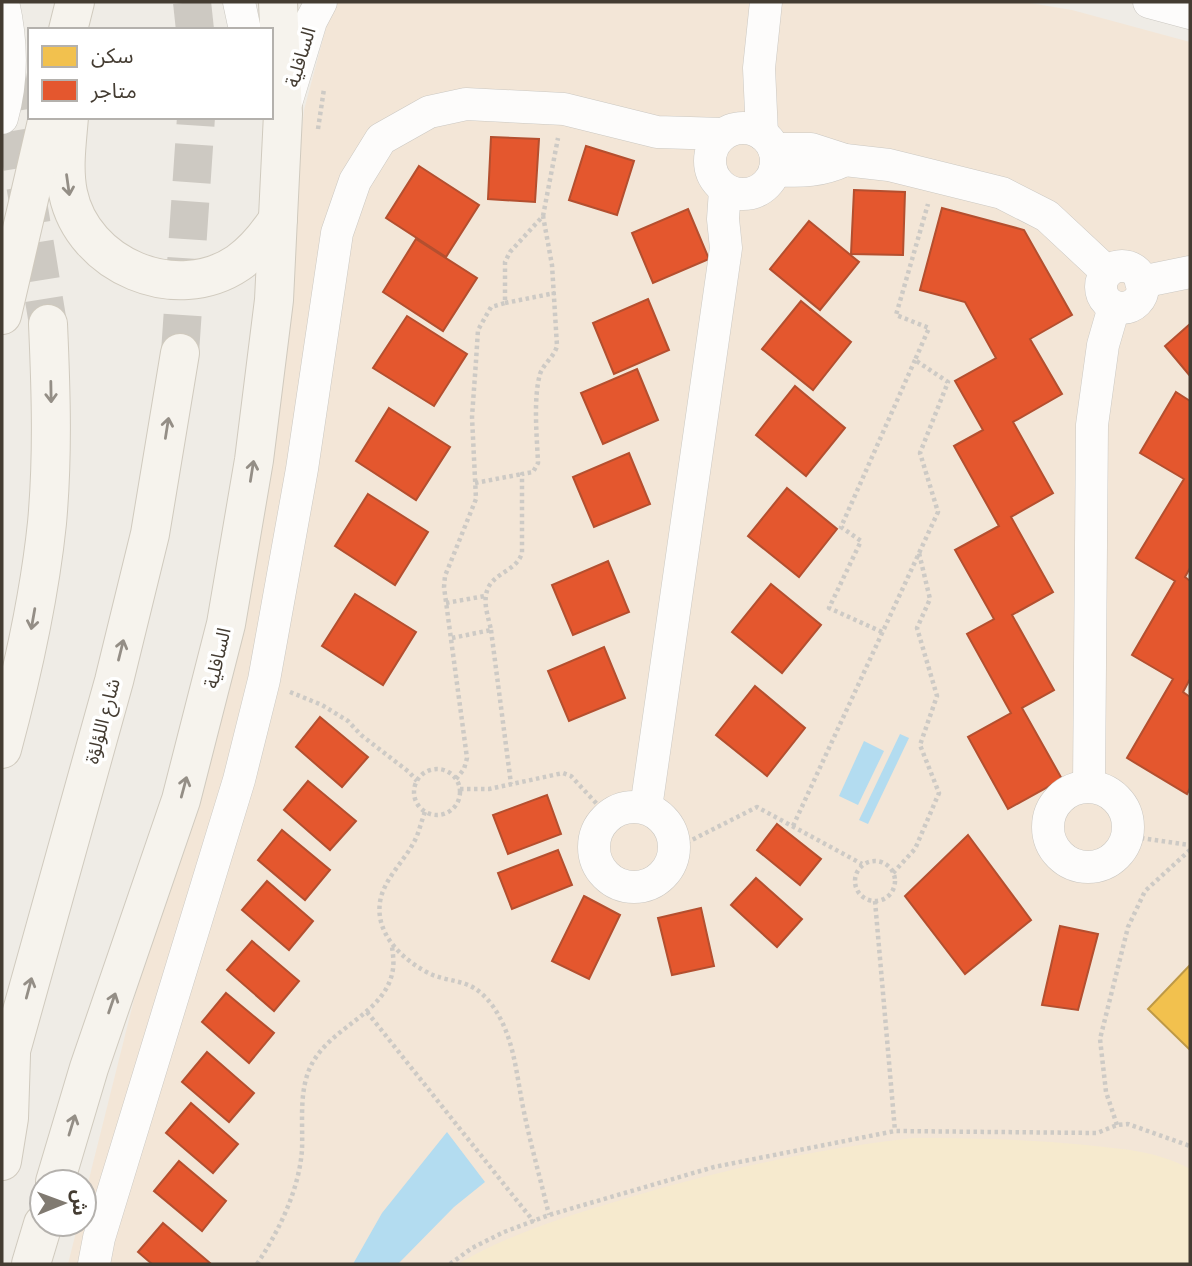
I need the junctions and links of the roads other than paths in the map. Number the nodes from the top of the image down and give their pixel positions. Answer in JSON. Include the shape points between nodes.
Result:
{"nodes":[{"id":1,"x":3,"y":2,"type":"edge"},
{"id":2,"x":77,"y":2,"type":"edge"},
{"id":3,"x":239,"y":2,"type":"edge"},
{"id":4,"x":278,"y":2,"type":"edge"},
{"id":5,"x":321,"y":2,"type":"edge"},
{"id":6,"x":766,"y":2,"type":"edge"},
{"id":7,"x":1149,"y":2,"type":"edge"},
{"id":8,"x":1190,"y":13,"type":"edge"},
{"id":9,"x":69,"y":28,"type":"edge"},
{"id":10,"x":76,"y":28,"type":"edge"},
{"id":11,"x":245,"y":28,"type":"edge"},
{"id":12,"x":2,"y":118,"type":"edge"},
{"id":13,"x":48,"y":119,"type":"edge"},
{"id":14,"x":69,"y":119,"type":"edge"},
{"id":15,"x":278,"y":125,"type":"edge"},
{"id":16,"x":745,"y":158,"type":"junction"},
{"id":17,"x":278,"y":219,"type":"junction"},
{"id":18,"x":1107,"y":272,"type":"junction"},
{"id":19,"x":1190,"y":272,"type":"edge"},
{"id":20,"x":1142,"y":282,"type":"junction"},
{"id":21,"x":1114,"y":307,"type":"junction"},
{"id":22,"x":2,"y":315,"type":"edge"},
{"id":23,"x":47,"y":324,"type":"tunnel mouth"},
{"id":24,"x":180,"y":353,"type":"tunnel mouth"},
{"id":25,"x":2,"y":749,"type":"edge"},
{"id":26,"x":1089,"y":786,"type":"junction"},
{"id":27,"x":646,"y":808,"type":"junction"},
{"id":28,"x":6,"y":1068,"type":"edge"},
{"id":29,"x":2,"y":1161,"type":"edge"},
{"id":30,"x":59,"y":1168,"type":"edge"},
{"id":31,"x":39,"y":1238,"type":"edge"},
{"id":32,"x":31,"y":1264,"type":"edge"},
{"id":33,"x":94,"y":1264,"type":"edge"}],
"edges":[{"from":1,"to":12,"type":"street","via":[[10,72]]},
{"from":2,"to":9,"type":"street"},
{"from":2,"to":10,"type":"street"},
{"from":3,"to":11,"type":"street"},
{"from":4,"to":15,"type":"street","name":"السافلية"},
{"from":5,"to":15,"type":"street","name":"السافلية"},
{"from":6,"to":16,"type":"street","via":[[759,68],[745,97]]},
{"from":7,"to":8,"type":"street"},
{"from":13,"to":22,"type":"street"},
{"from":14,"to":17,"type":"street","one_way":true,"via":[[68,194],[91,239],[121,265],[149,277],[179,281],[209,276],[237,264],[261,244]]},
{"from":15,"to":17,"type":"street","name":"السافلية"},
{"from":16,"to":18,"type":"street","via":[[813,171],[845,160],[888,165],[1002,194],[1047,216]]},
{"from":16,"to":27,"type":"street","via":[[745,223],[726,248]]},
{"from":16,"to":33,"type":"street","via":[[564,109],[467,103],[429,112],[381,139],[355,181],[337,233],[264,680],[239,780]]},
{"from":30,"to":17,"type":"street","name":"السافلية","one_way":true,"via":[[181,800],[226,624],[265,380]]},
{"from":18,"to":20,"type":"street","via":[[1130,268]]},
{"from":18,"to":21,"type":"street","via":[[1101,289]]},
{"from":19,"to":20,"type":"street"},
{"from":20,"to":21,"type":"street","via":[[1142,293],[1133,304]]},
{"from":21,"to":26,"type":"street","via":[[1103,345],[1092,425]]},
{"from":23,"to":25,"type":"street","one_way":true,"via":[[51,430],[47,523],[27,654]]},
{"from":28,"to":24,"type":"street","name":"شارع اللؤلؤة","one_way":true,"via":[[114,681],[150,534]]},
{"from":26,"to":26,"type":"street","via":[[1076,788],[1055,803],[1047,827],[1056,852],[1077,866],[1090,867],[1114,858],[1127,836],[1126,812],[1120,802]]},
{"from":27,"to":27,"type":"street","via":[[667,823],[673,835],[672,861],[655,882],[642,887],[617,884],[598,865],[594,852],[599,826],[620,809]]},
{"from":28,"to":29,"type":"street","name":"شارع اللؤلؤة","via":[[9,1118]]},
{"from":31,"to":32,"type":"street"}]}
